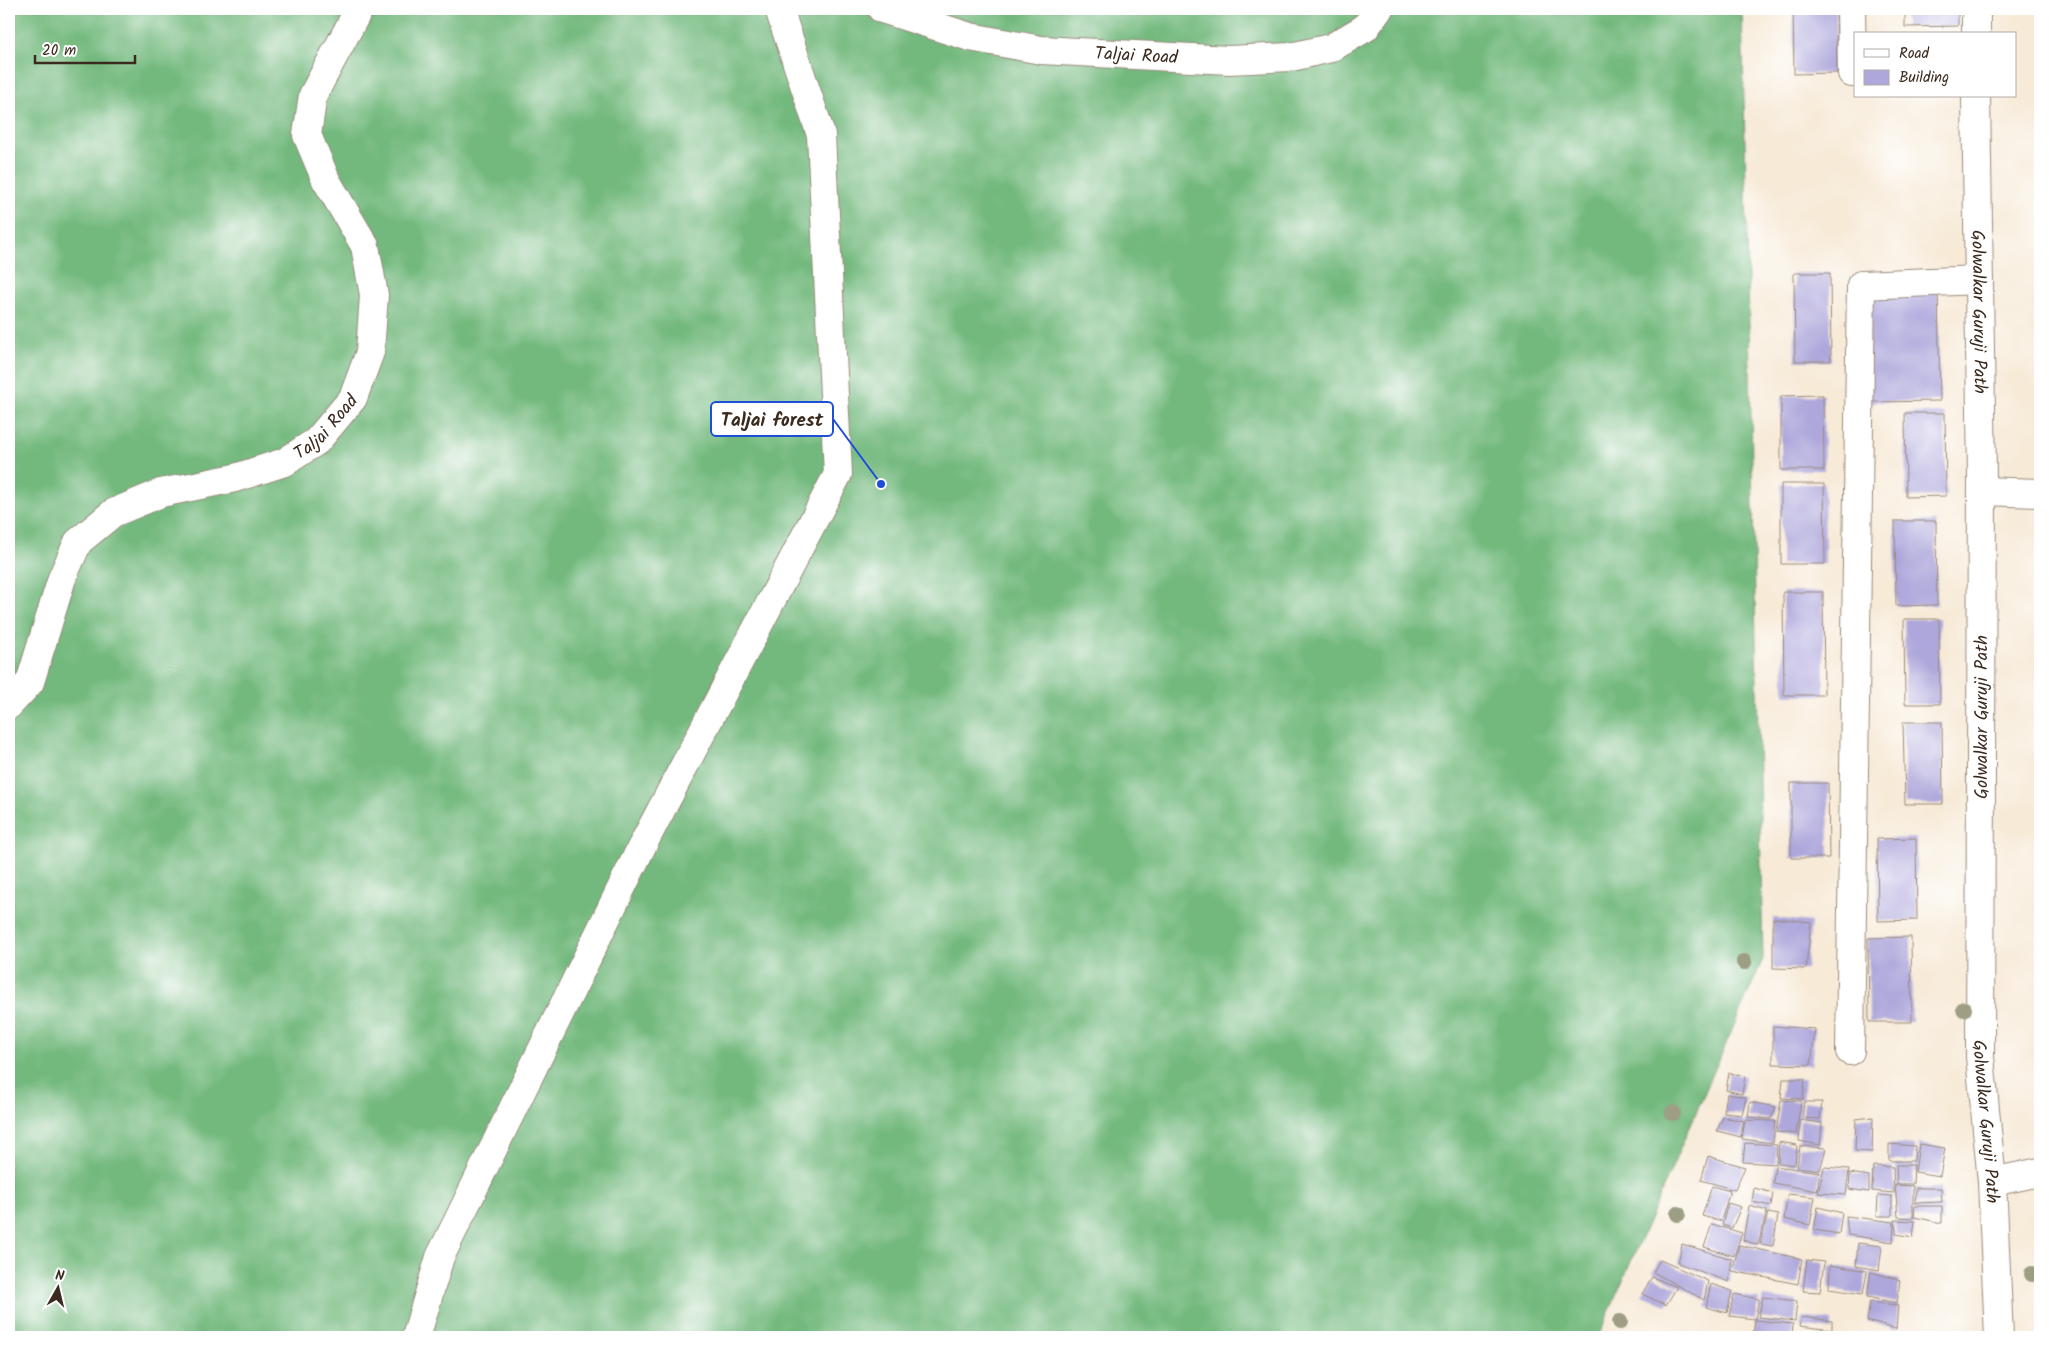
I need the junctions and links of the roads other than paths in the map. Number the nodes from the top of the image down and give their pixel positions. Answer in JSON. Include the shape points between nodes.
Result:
{"nodes":[{"id":1,"x":359,"y":9,"type":"edge"},
{"id":2,"x":779,"y":9,"type":"edge"},
{"id":3,"x":882,"y":9,"type":"edge"},
{"id":4,"x":1379,"y":9,"type":"edge"},
{"id":5,"x":1851,"y":9,"type":"edge"},
{"id":6,"x":1976,"y":9,"type":"edge"},
{"id":7,"x":1976,"y":32,"type":"edge"},
{"id":8,"x":1854,"y":73,"type":"edge"},
{"id":9,"x":1976,"y":98,"type":"edge"},
{"id":10,"x":1979,"y":280,"type":"junction"},
{"id":11,"x":1982,"y":491,"type":"junction"},
{"id":12,"x":2040,"y":493,"type":"edge"},
{"id":13,"x":9,"y":706,"type":"edge"},
{"id":14,"x":1850,"y":1051,"type":"dead end"},
{"id":15,"x":2040,"y":1172,"type":"edge"},
{"id":16,"x":1992,"y":1182,"type":"junction"},
{"id":17,"x":416,"y":1337,"type":"edge"},
{"id":18,"x":1999,"y":1337,"type":"edge"}],
"edges":[{"from":1,"to":13,"type":"street","name":"Taljai Road","via":[[313,95],[307,135],[326,180],[365,246],[374,294],[370,352],[353,398],[317,441],[285,462],[235,478],[161,493],[113,513],[78,542],[62,578],[30,682]]},
{"from":2,"to":17,"type":"street","via":[[821,135],[838,474],[641,848],[440,1257]]},
{"from":3,"to":4,"type":"street","name":"Taljai Road","via":[[970,36],[1040,50],[1228,60],[1291,57],[1331,48],[1365,28]]},
{"from":5,"to":8,"type":"street"},
{"from":6,"to":7,"type":"street"},
{"from":9,"to":10,"type":"street","name":"Golwalkar Guruji Path"},
{"from":10,"to":11,"type":"street","name":"Golwalkar Guruji Path"},
{"from":10,"to":14,"type":"street","via":[[1861,285]]},
{"from":11,"to":12,"type":"street"},
{"from":11,"to":16,"type":"street","name":"Golwalkar Guruji Path","via":[[1980,1057]]},
{"from":15,"to":16,"type":"street"},
{"from":16,"to":18,"type":"street","name":"Golwalkar Guruji Path"}]}
